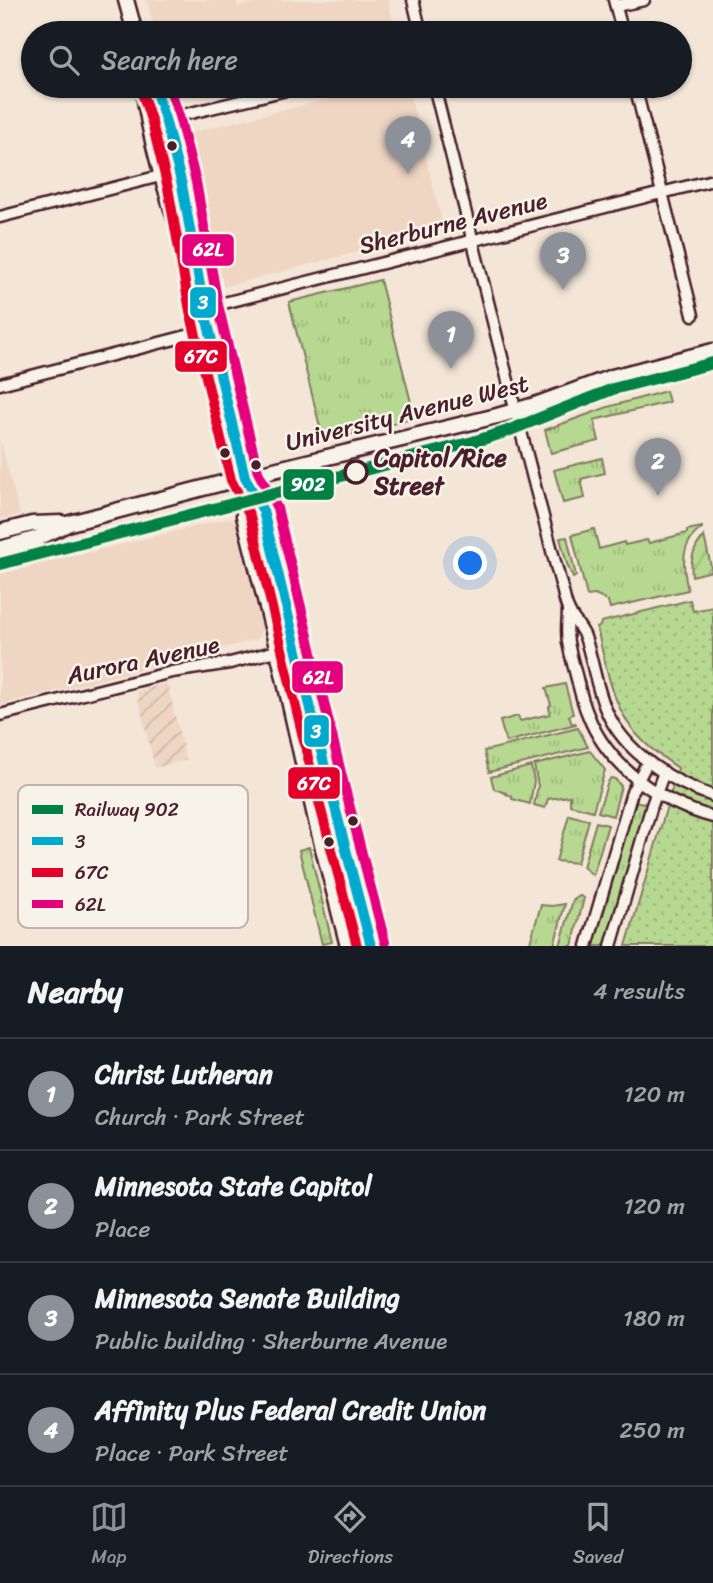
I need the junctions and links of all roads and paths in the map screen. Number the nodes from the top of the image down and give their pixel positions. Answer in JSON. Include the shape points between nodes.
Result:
{"nodes":[{"id":1,"x":126,"y":0,"type":"edge"},
{"id":2,"x":413,"y":0,"type":"edge"},
{"id":3,"x":644,"y":0,"type":"edge"},
{"id":4,"x":615,"y":3,"type":"edge"},
{"id":5,"x":132,"y":21,"type":"edge"},
{"id":6,"x":418,"y":21,"type":"edge"},
{"id":7,"x":620,"y":21,"type":"edge"},
{"id":8,"x":145,"y":98,"type":"edge"},
{"id":9,"x":158,"y":98,"type":"edge"},
{"id":10,"x":253,"y":98,"type":"edge"},
{"id":11,"x":437,"y":98,"type":"edge"},
{"id":12,"x":638,"y":98,"type":"edge"},
{"id":13,"x":165,"y":119,"type":"junction"},
{"id":14,"x":149,"y":122,"type":"junction"},
{"id":15,"x":179,"y":172,"type":"junction"},
{"id":16,"x":162,"y":176,"type":"junction"},
{"id":17,"x":713,"y":180,"type":"edge"},
{"id":18,"x":662,"y":193,"type":"junction"},
{"id":19,"x":0,"y":217,"type":"edge"},
{"id":20,"x":473,"y":239,"type":"junction"},
{"id":21,"x":204,"y":308,"type":"junction"},
{"id":22,"x":693,"y":315,"type":"dead end"},
{"id":23,"x":210,"y":331,"type":"junction"},
{"id":24,"x":713,"y":351,"type":"edge"},
{"id":25,"x":0,"y":384,"type":"edge"},
{"id":26,"x":515,"y":411,"type":"junction"},
{"id":27,"x":245,"y":477,"type":"junction"},
{"id":28,"x":70,"y":523,"type":"junction"},
{"id":29,"x":0,"y":532,"type":"edge"},
{"id":30,"x":0,"y":549,"type":"edge"},
{"id":31,"x":568,"y":609,"type":"junction"},
{"id":32,"x":296,"y":646,"type":"junction"},
{"id":33,"x":278,"y":651,"type":"junction"},
{"id":34,"x":0,"y":715,"type":"edge"},
{"id":35,"x":648,"y":761,"type":"junction"},
{"id":36,"x":664,"y":772,"type":"junction"},
{"id":37,"x":638,"y":779,"type":"junction"},
{"id":38,"x":657,"y":792,"type":"junction"},
{"id":39,"x":713,"y":796,"type":"edge"},
{"id":40,"x":713,"y":817,"type":"edge"},
{"id":41,"x":348,"y":946,"type":"edge"},
{"id":42,"x":371,"y":946,"type":"edge"},
{"id":43,"x":587,"y":946,"type":"edge"},
{"id":44,"x":611,"y":946,"type":"edge"}],
"edges":[{"from":1,"to":5,"type":"main road"},
{"from":2,"to":6,"type":"street"},
{"from":3,"to":4,"type":"street"},
{"from":4,"to":7,"type":"street"},
{"from":8,"to":14,"type":"main road"},
{"from":9,"to":13,"type":"main road"},
{"from":10,"to":13,"type":"street"},
{"from":11,"to":20,"type":"street"},
{"from":12,"to":18,"type":"street"},
{"from":13,"to":14,"type":"street"},
{"from":13,"to":15,"type":"main road"},
{"from":14,"to":16,"type":"main road"},
{"from":15,"to":16,"type":"street"},
{"from":15,"to":21,"type":"main road"},
{"from":16,"to":19,"type":"street"},
{"from":16,"to":21,"type":"main road"},
{"from":17,"to":18,"type":"street","name":"Sherburne Avenue"},
{"from":18,"to":20,"type":"street","name":"Sherburne Avenue"},
{"from":18,"to":22,"type":"street"},
{"from":20,"to":21,"type":"street","name":"Sherburne Avenue"},
{"from":20,"to":26,"type":"street"},
{"from":21,"to":23,"type":"main road"},
{"from":23,"to":25,"type":"street"},
{"from":23,"to":27,"type":"main road"},
{"from":24,"to":26,"type":"main road","name":"University Avenue West","via":[[612,377]]},
{"from":26,"to":27,"type":"main road","name":"University Avenue West"},
{"from":26,"to":31,"type":"street"},
{"from":27,"to":28,"type":"main road","name":"University Avenue West"},
{"from":27,"to":32,"type":"main road","via":[[263,511]]},
{"from":27,"to":33,"type":"main road","via":[[244,516]]},
{"from":28,"to":29,"type":"main road","name":"University Avenue West","via":[[32,524]]},
{"from":28,"to":30,"type":"main road","name":"University Avenue West"},
{"from":31,"to":35,"type":"street","via":[[584,634],[613,725]]},
{"from":31,"to":37,"type":"street","via":[[568,640],[588,716],[615,759]]},
{"from":32,"to":33,"type":"street","name":"Aurora Avenue"},
{"from":32,"to":42,"type":"main road"},
{"from":33,"to":34,"type":"street","name":"Aurora Avenue"},
{"from":33,"to":41,"type":"main road"},
{"from":35,"to":36,"type":"street"},
{"from":35,"to":37,"type":"street"},
{"from":36,"to":38,"type":"street"},
{"from":36,"to":39,"type":"street"},
{"from":37,"to":38,"type":"street"},
{"from":37,"to":43,"type":"street"},
{"from":38,"to":40,"type":"street"},
{"from":38,"to":44,"type":"street"}]}
